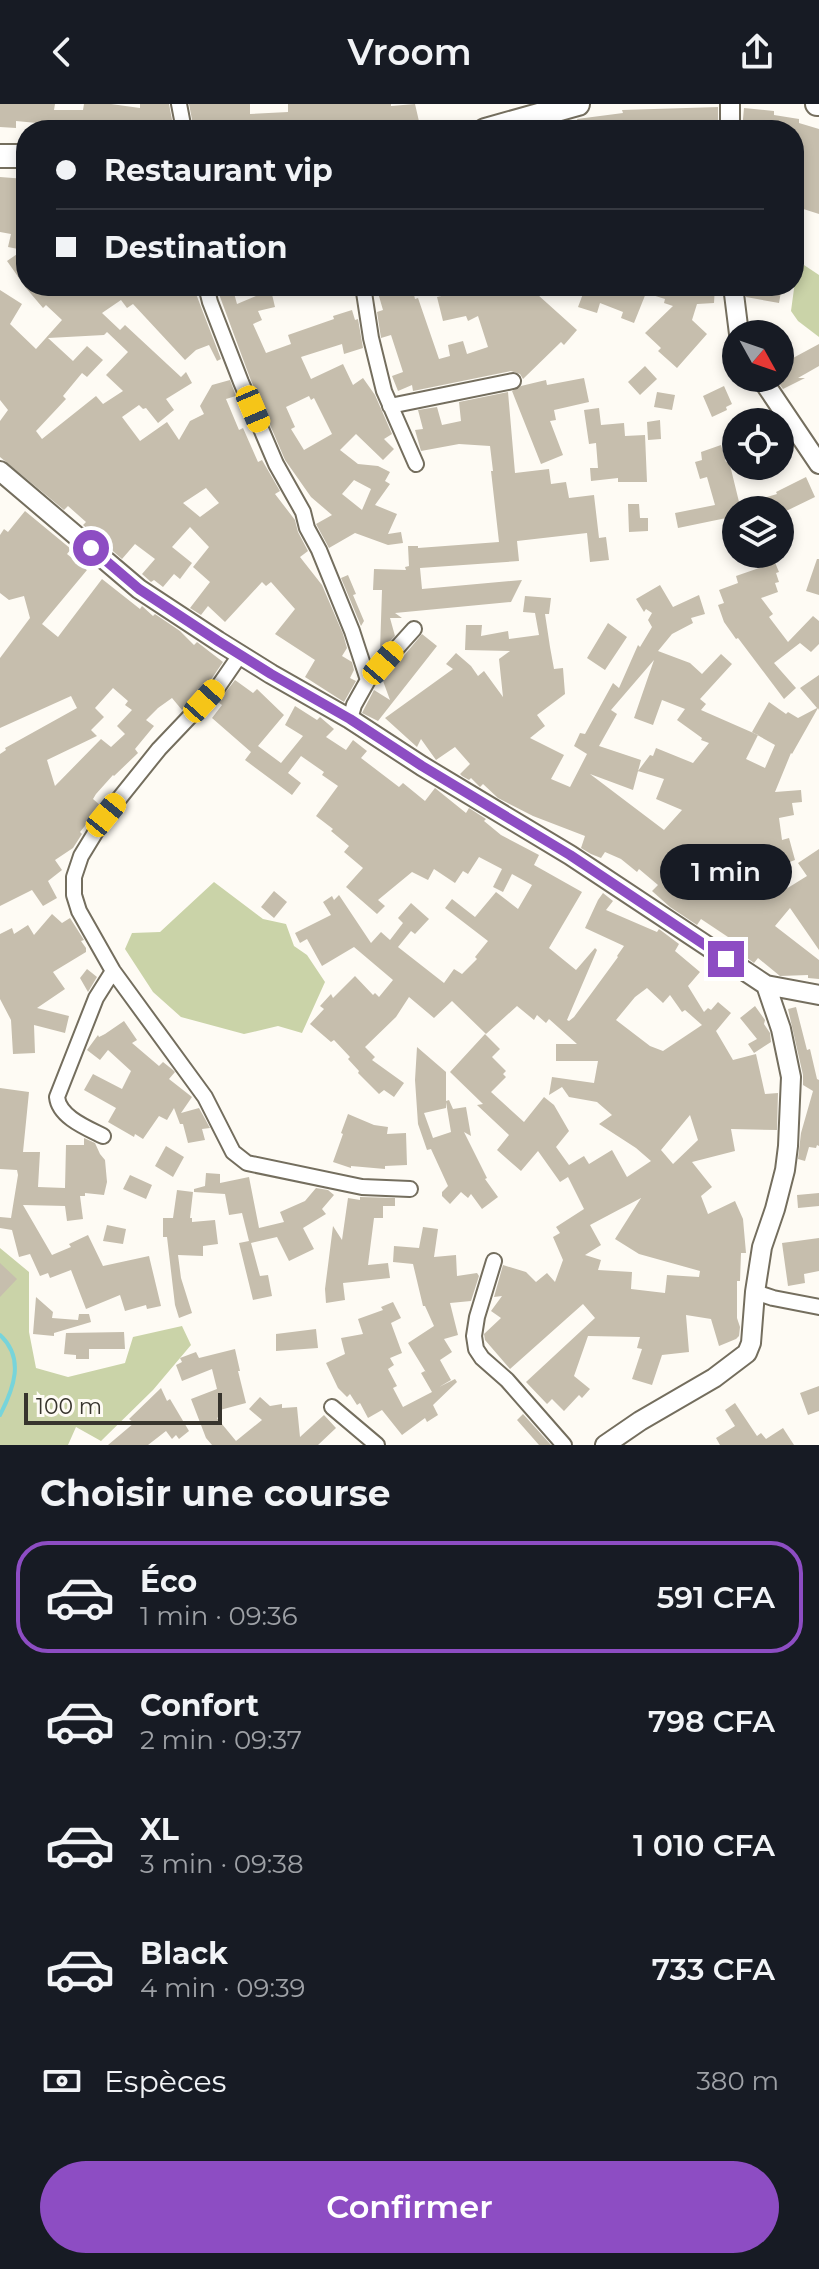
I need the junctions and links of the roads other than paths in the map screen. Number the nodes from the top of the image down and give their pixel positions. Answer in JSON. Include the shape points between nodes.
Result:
{"nodes":[{"id":1,"x":578,"y":104,"type":"edge"},
{"id":2,"x":521,"y":120,"type":"edge"},
{"id":3,"x":208,"y":296,"type":"edge"},
{"id":4,"x":365,"y":296,"type":"edge"},
{"id":5,"x":734,"y":296,"type":"edge"},
{"id":6,"x":737,"y":320,"type":"edge"},
{"id":7,"x":513,"y":381,"type":"dead end"},
{"id":8,"x":770,"y":392,"type":"edge"},
{"id":9,"x":390,"y":406,"type":"junction"},
{"id":10,"x":416,"y":464,"type":"dead end"},
{"id":11,"x":819,"y":464,"type":"edge"},
{"id":12,"x":0,"y":471,"type":"edge"},
{"id":13,"x":414,"y":629,"type":"dead end"},
{"id":14,"x":240,"y":655,"type":"junction"},
{"id":15,"x":368,"y":680,"type":"junction"},
{"id":16,"x":350,"y":719,"type":"junction"},
{"id":17,"x":113,"y":971,"type":"junction"},
{"id":18,"x":766,"y":985,"type":"junction"},
{"id":19,"x":819,"y":995,"type":"edge"},
{"id":20,"x":103,"y":1136,"type":"dead end"},
{"id":21,"x":410,"y":1189,"type":"dead end"},
{"id":22,"x":494,"y":1261,"type":"dead end"},
{"id":23,"x":755,"y":1292,"type":"junction"},
{"id":24,"x":819,"y":1307,"type":"edge"},
{"id":25,"x":332,"y":1407,"type":"dead end"},
{"id":26,"x":377,"y":1445,"type":"edge"},
{"id":27,"x":564,"y":1445,"type":"edge"},
{"id":28,"x":605,"y":1445,"type":"edge"}],
"edges":[{"from":1,"to":2,"type":"main road"},
{"from":3,"to":15,"type":"street","via":[[276,464],[319,550]]},
{"from":4,"to":9,"type":"street"},
{"from":5,"to":6,"type":"street"},
{"from":7,"to":9,"type":"street"},
{"from":8,"to":11,"type":"street"},
{"from":9,"to":10,"type":"street"},
{"from":12,"to":14,"type":"street","via":[[139,589]]},
{"from":13,"to":15,"type":"street"},
{"from":14,"to":16,"type":"street"},
{"from":14,"to":17,"type":"street","via":[[114,804],[81,856],[74,895]]},
{"from":15,"to":16,"type":"street"},
{"from":16,"to":18,"type":"street"},
{"from":17,"to":20,"type":"street","via":[[96,998],[57,1097],[62,1110]]},
{"from":17,"to":21,"type":"street","via":[[205,1097],[240,1159],[362,1187]]},
{"from":18,"to":19,"type":"street"},
{"from":18,"to":23,"type":"street","via":[[791,1077],[785,1170]]},
{"from":22,"to":27,"type":"street","via":[[477,1317],[476,1349]]},
{"from":23,"to":24,"type":"street"},
{"from":23,"to":28,"type":"street","via":[[747,1353]]},
{"from":25,"to":26,"type":"street"}]}
